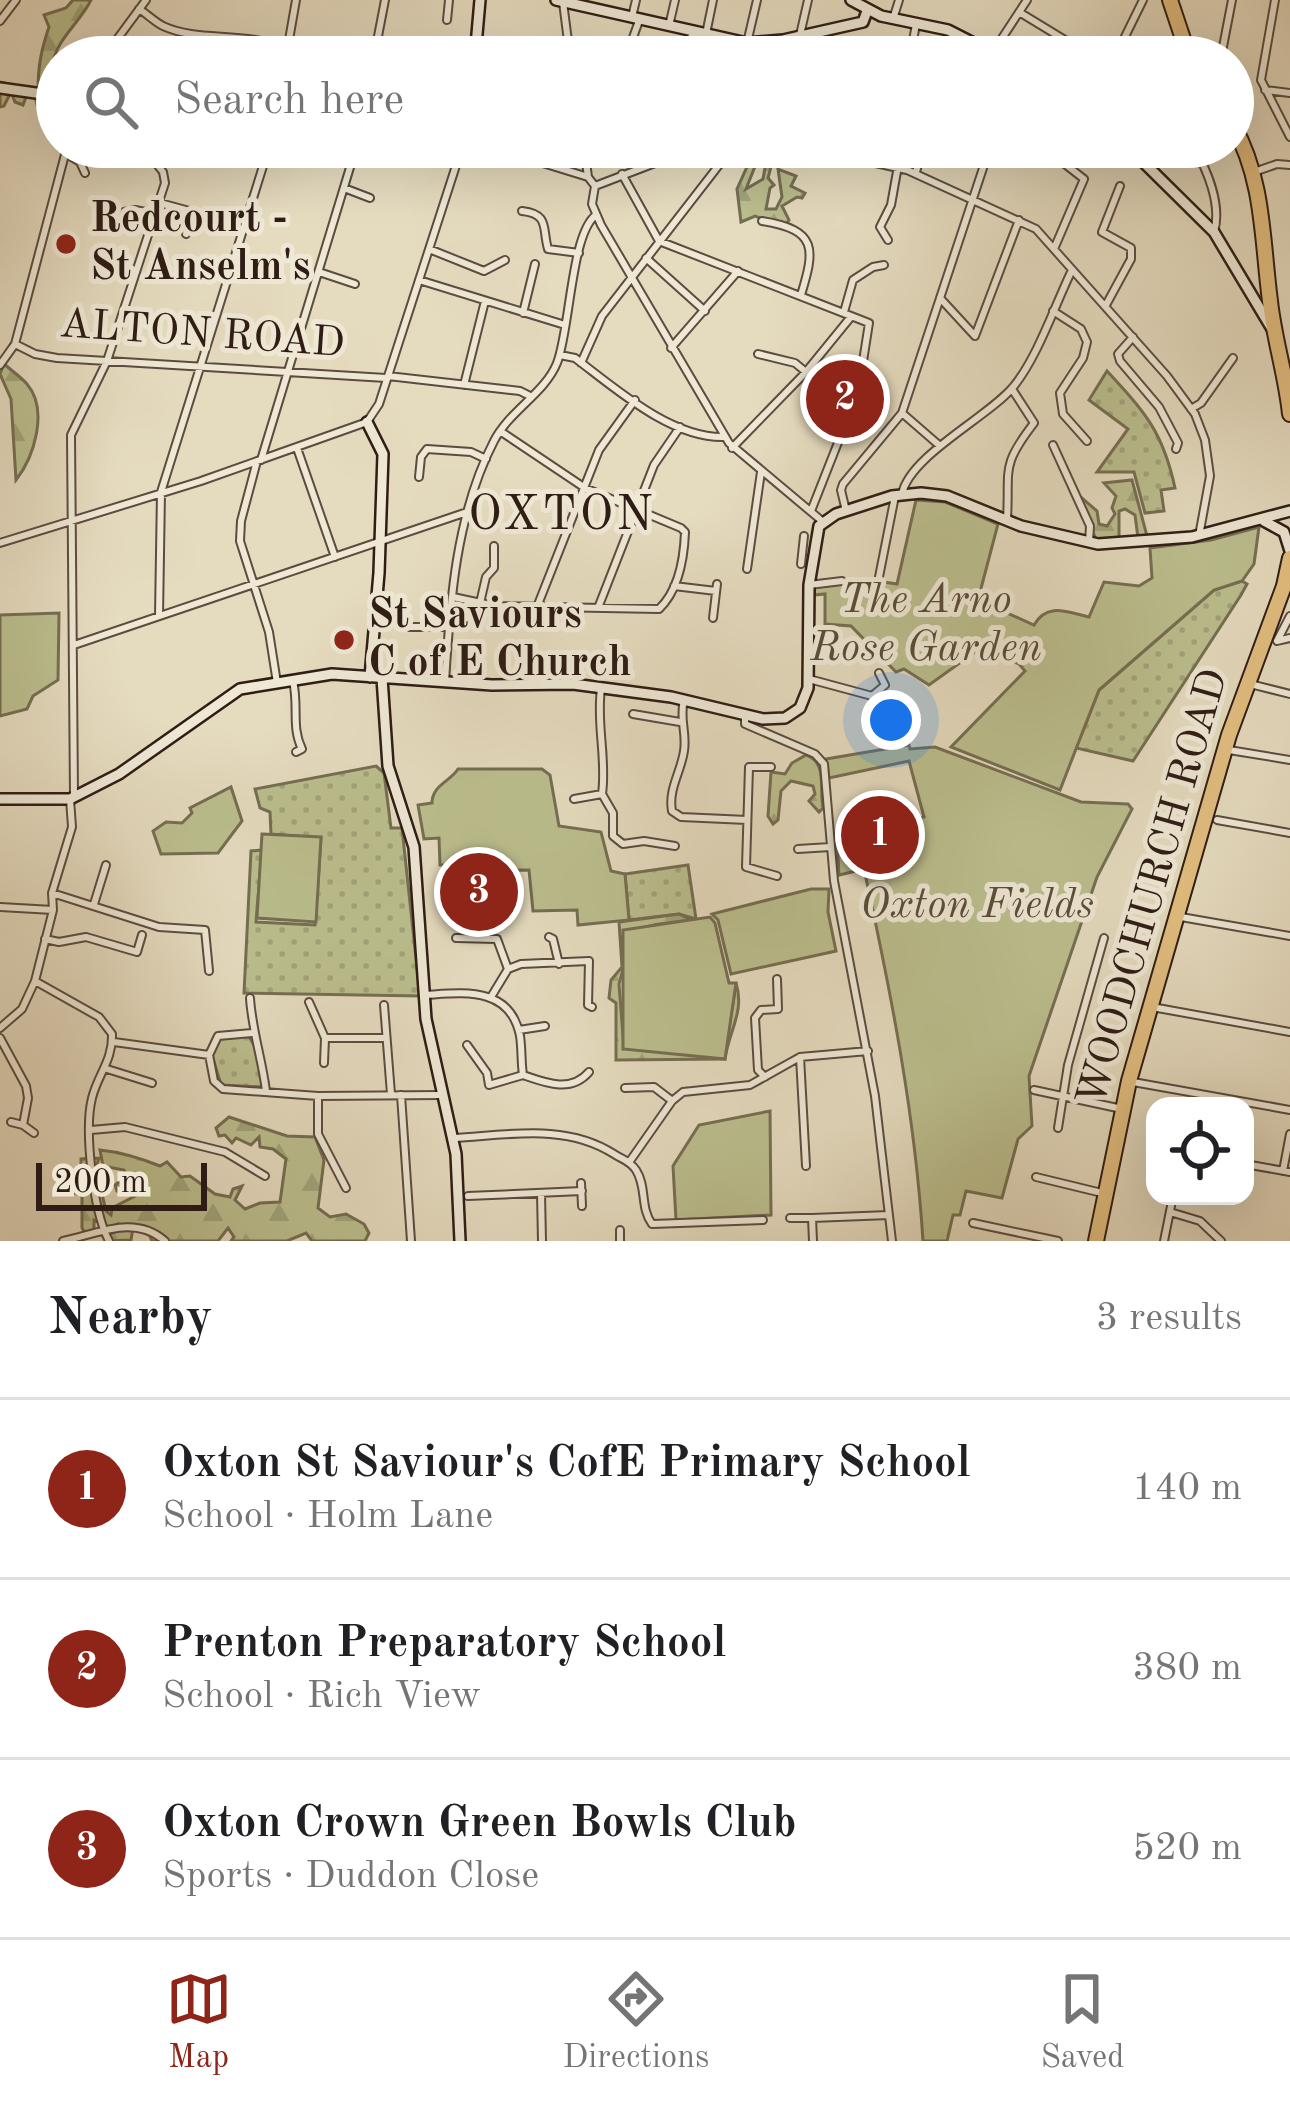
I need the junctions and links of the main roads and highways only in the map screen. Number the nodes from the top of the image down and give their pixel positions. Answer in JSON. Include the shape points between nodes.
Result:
{"nodes":[{"id":1,"x":1170,"y":0,"type":"edge"},
{"id":2,"x":1182,"y":36,"type":"edge"},
{"id":3,"x":1252,"y":168,"type":"edge"},
{"id":4,"x":1290,"y":413,"type":"edge"},
{"id":5,"x":1290,"y":555,"type":"edge"},
{"id":6,"x":1096,"y":1241,"type":"edge"}],
"edges":[{"from":1,"to":2,"type":"highway"},
{"from":3,"to":4,"type":"highway","via":[[1268,280],[1259,295],[1280,331]]},
{"from":5,"to":6,"type":"highway","name":"WOODCHURCH ROAD","via":[[1122,1109]]}]}
